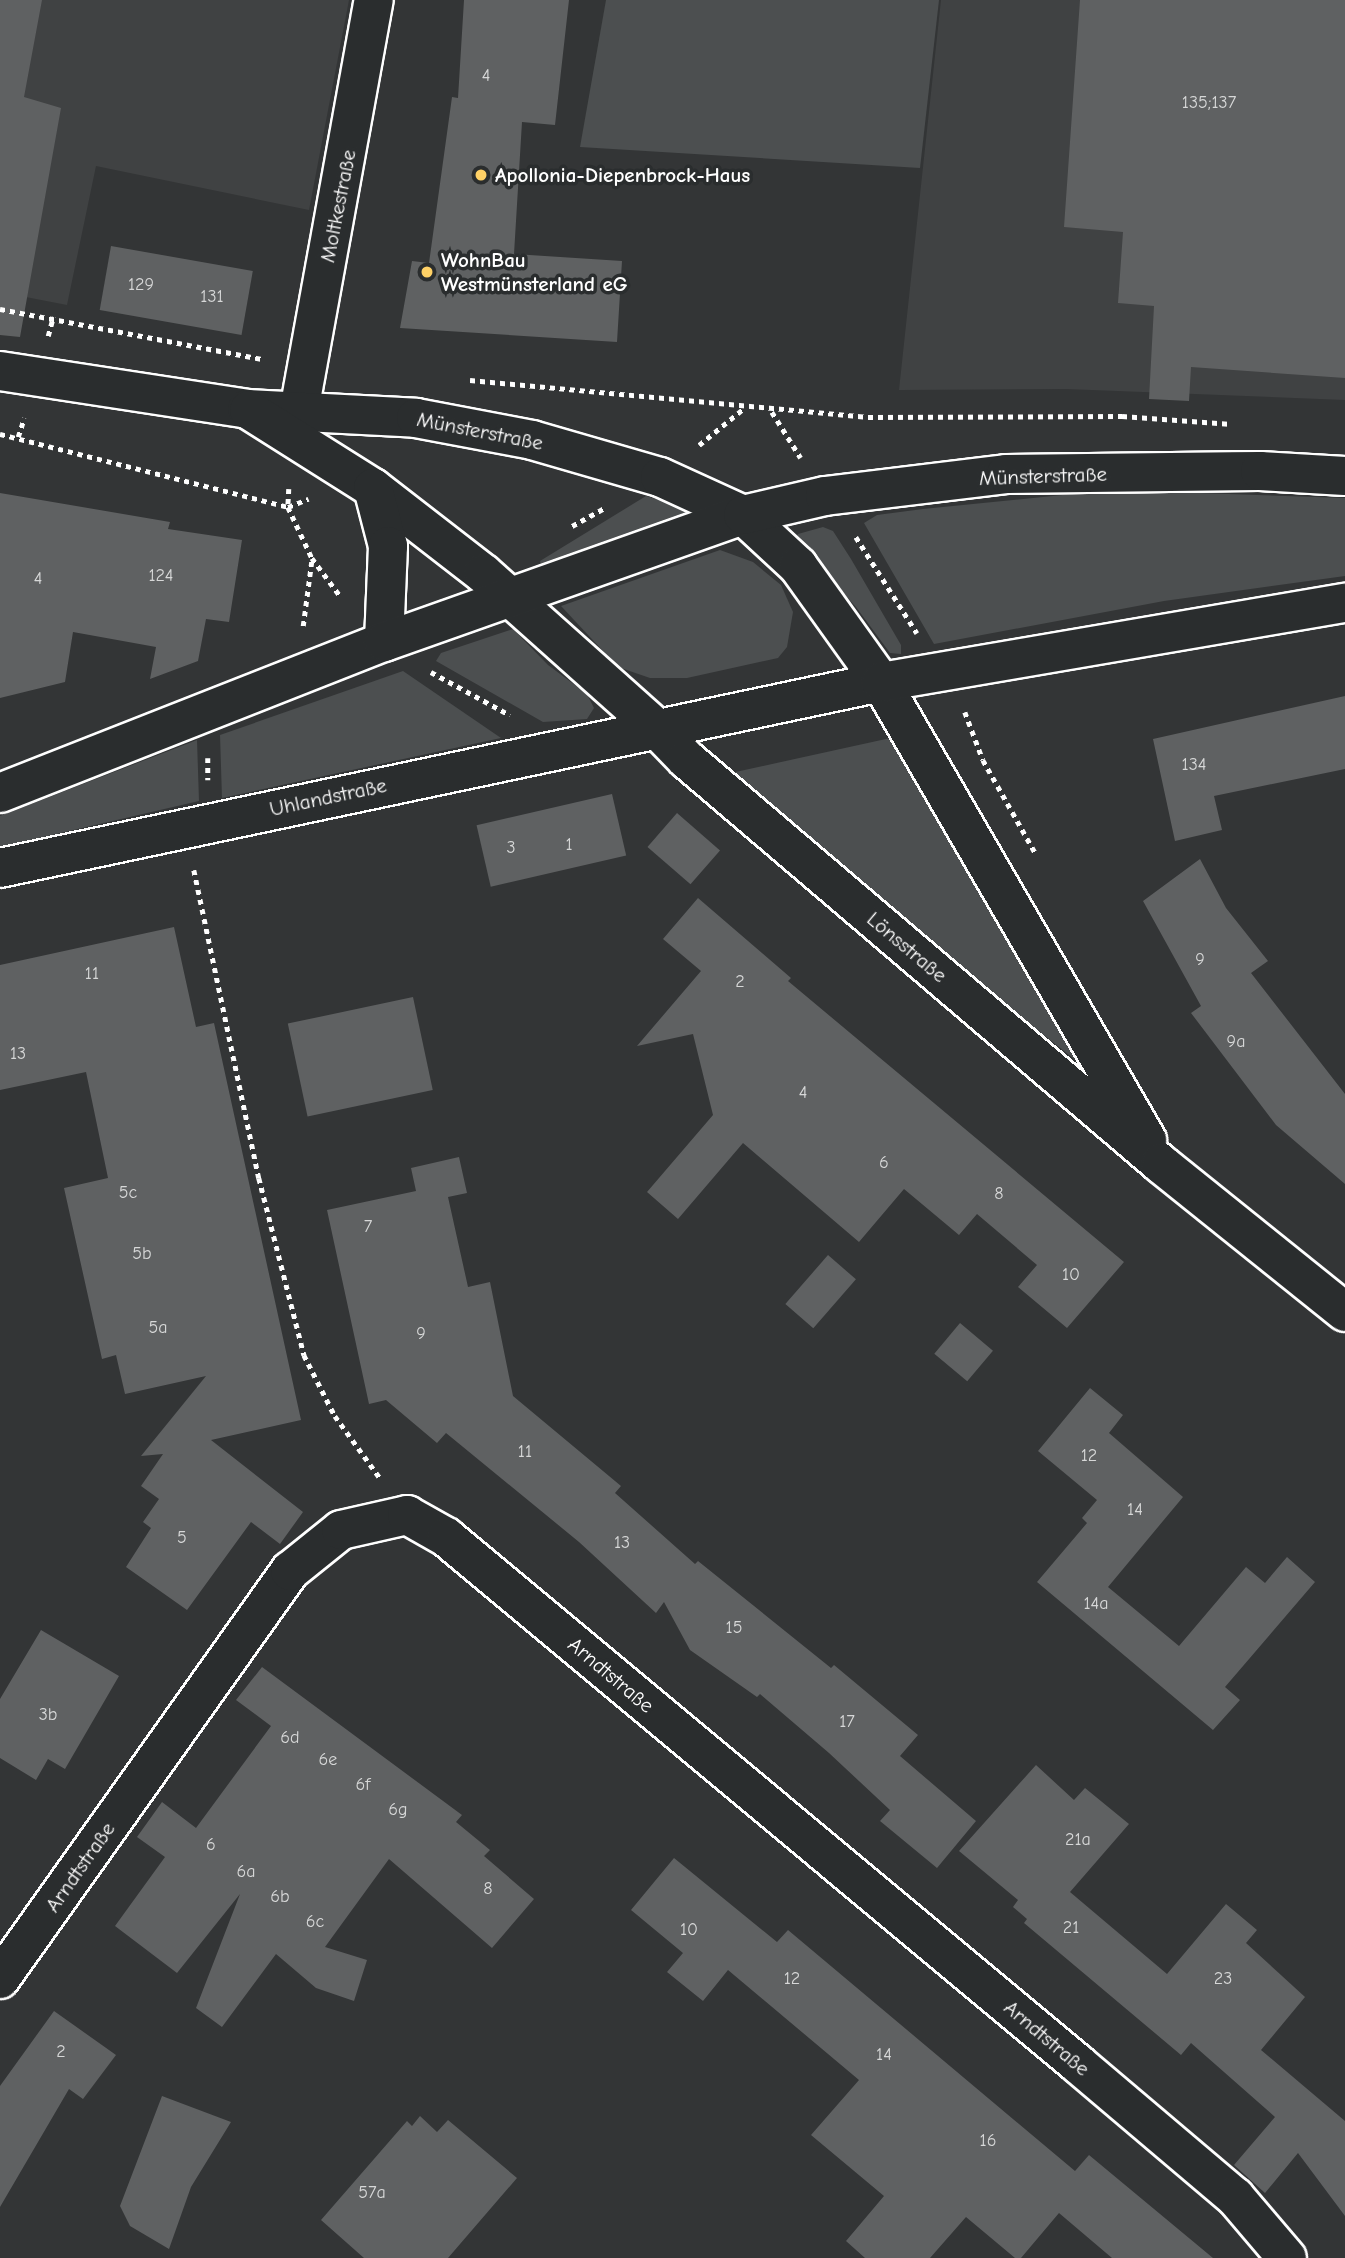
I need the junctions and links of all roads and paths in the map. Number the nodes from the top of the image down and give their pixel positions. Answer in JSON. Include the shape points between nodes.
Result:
{"nodes":[{"id":1,"x":374,"y":0,"type":"edge"},
{"id":2,"x":0,"y":309,"type":"edge"},
{"id":3,"x":306,"y":367,"type":"junction"},
{"id":4,"x":0,"y":371,"type":"edge"},
{"id":5,"x":465,"y":379,"type":"dead end"},
{"id":6,"x":744,"y":408,"type":"junction"},
{"id":7,"x":247,"y":409,"type":"junction"},
{"id":8,"x":299,"y":411,"type":"junction"},
{"id":9,"x":771,"y":411,"type":"junction"},
{"id":10,"x":1247,"y":425,"type":"dead end"},
{"id":11,"x":0,"y":433,"type":"edge"},
{"id":12,"x":1345,"y":476,"type":"edge"},
{"id":13,"x":660,"y":477,"type":"junction"},
{"id":14,"x":373,"y":488,"type":"junction"},
{"id":15,"x":825,"y":496,"type":"junction"},
{"id":16,"x":743,"y":515,"type":"junction"},
{"id":17,"x":563,"y":530,"type":"dead end"},
{"id":18,"x":312,"y":558,"type":"junction"},
{"id":19,"x":512,"y":597,"type":"junction"},
{"id":20,"x":1345,"y":603,"type":"edge"},
{"id":21,"x":370,"y":608,"type":"junction"},
{"id":22,"x":301,"y":629,"type":"dead end"},
{"id":23,"x":382,"y":643,"type":"junction"},
{"id":24,"x":941,"y":671,"type":"junction"},
{"id":25,"x":881,"y":682,"type":"junction"},
{"id":26,"x":206,"y":712,"type":"junction"},
{"id":27,"x":965,"y":713,"type":"dead end"},
{"id":28,"x":656,"y":727,"type":"junction"},
{"id":29,"x":566,"y":746,"type":"junction"},
{"id":30,"x":0,"y":793,"type":"edge"},
{"id":31,"x":210,"y":823,"type":"junction"},
{"id":32,"x":0,"y":868,"type":"edge"},
{"id":33,"x":194,"y":868,"type":"dead end"},
{"id":34,"x":1161,"y":1164,"type":"junction"},
{"id":35,"x":1345,"y":1312,"type":"edge"},
{"id":36,"x":407,"y":1515,"type":"junction"},
{"id":37,"x":0,"y":1979,"type":"edge"},
{"id":38,"x":1287,"y":2258,"type":"edge"}],
"edges":[{"from":1,"to":3,"type":"main road","name":"Moltkestraße"},
{"from":2,"to":3,"type":"path"},
{"from":3,"to":8,"type":"main road","name":"Moltkestraße"},
{"from":4,"to":7,"type":"main road","name":"Münsterstraße"},
{"from":5,"to":6,"type":"path"},
{"from":6,"to":9,"type":"path"},
{"from":6,"to":13,"type":"path"},
{"from":7,"to":8,"type":"main road","name":"Münsterstraße"},
{"from":7,"to":14,"type":"main road","name":"Münsterstraße"},
{"from":8,"to":13,"type":"main road","name":"Münsterstraße","via":[[416,418],[532,439]]},
{"from":9,"to":10,"type":"path","via":[[868,417],[1122,416]]},
{"from":9,"to":15,"type":"path"},
{"from":11,"to":18,"type":"path","via":[[288,507]]},
{"from":12,"to":15,"type":"main road","name":"Münsterstraße","via":[[1259,471],[1006,474]]},
{"from":13,"to":16,"type":"main road","name":"Münsterstraße"},
{"from":13,"to":17,"type":"path"},
{"from":14,"to":19,"type":"main road","name":"Münsterstraße"},
{"from":14,"to":21,"type":"main road","via":[[387,547]]},
{"from":15,"to":16,"type":"main road","name":"Münsterstraße"},
{"from":15,"to":24,"type":"path","via":[[855,534]]},
{"from":16,"to":19,"type":"main road","name":"Münsterstraße"},
{"from":16,"to":25,"type":"main road","name":"Münsterstraße","via":[[798,566]]},
{"from":18,"to":21,"type":"path"},
{"from":18,"to":22,"type":"path","via":[[308,610]]},
{"from":19,"to":23,"type":"main road","name":"Münsterstraße"},
{"from":19,"to":28,"type":"main road","name":"Münsterstraße"},
{"from":20,"to":24,"type":"main road"},
{"from":21,"to":23,"type":"main road"},
{"from":23,"to":26,"type":"main road"},
{"from":23,"to":29,"type":"path"},
{"from":24,"to":25,"type":"main road"},
{"from":24,"to":27,"type":"path"},
{"from":25,"to":28,"type":"main road"},
{"from":25,"to":34,"type":"main road","name":"Lönsstraße"},
{"from":26,"to":30,"type":"main road"},
{"from":26,"to":31,"type":"path"},
{"from":28,"to":29,"type":"main road","name":"Uhlandstraße"},
{"from":28,"to":34,"type":"main road","name":"Lönsstraße","via":[[686,759]]},
{"from":29,"to":31,"type":"main road","name":"Uhlandstraße"},
{"from":31,"to":32,"type":"main road","name":"Uhlandstraße"},
{"from":33,"to":36,"type":"path","via":[[259,1178],[304,1355],[335,1416]]},
{"from":34,"to":35,"type":"main road","name":"Lönsstraße"},
{"from":36,"to":37,"type":"main road","name":"Arndtstraße","via":[[341,1530],[290,1571]]},
{"from":36,"to":38,"type":"main road","name":"Arndtstraße","via":[[446,1537],[1235,2197]]}]}
